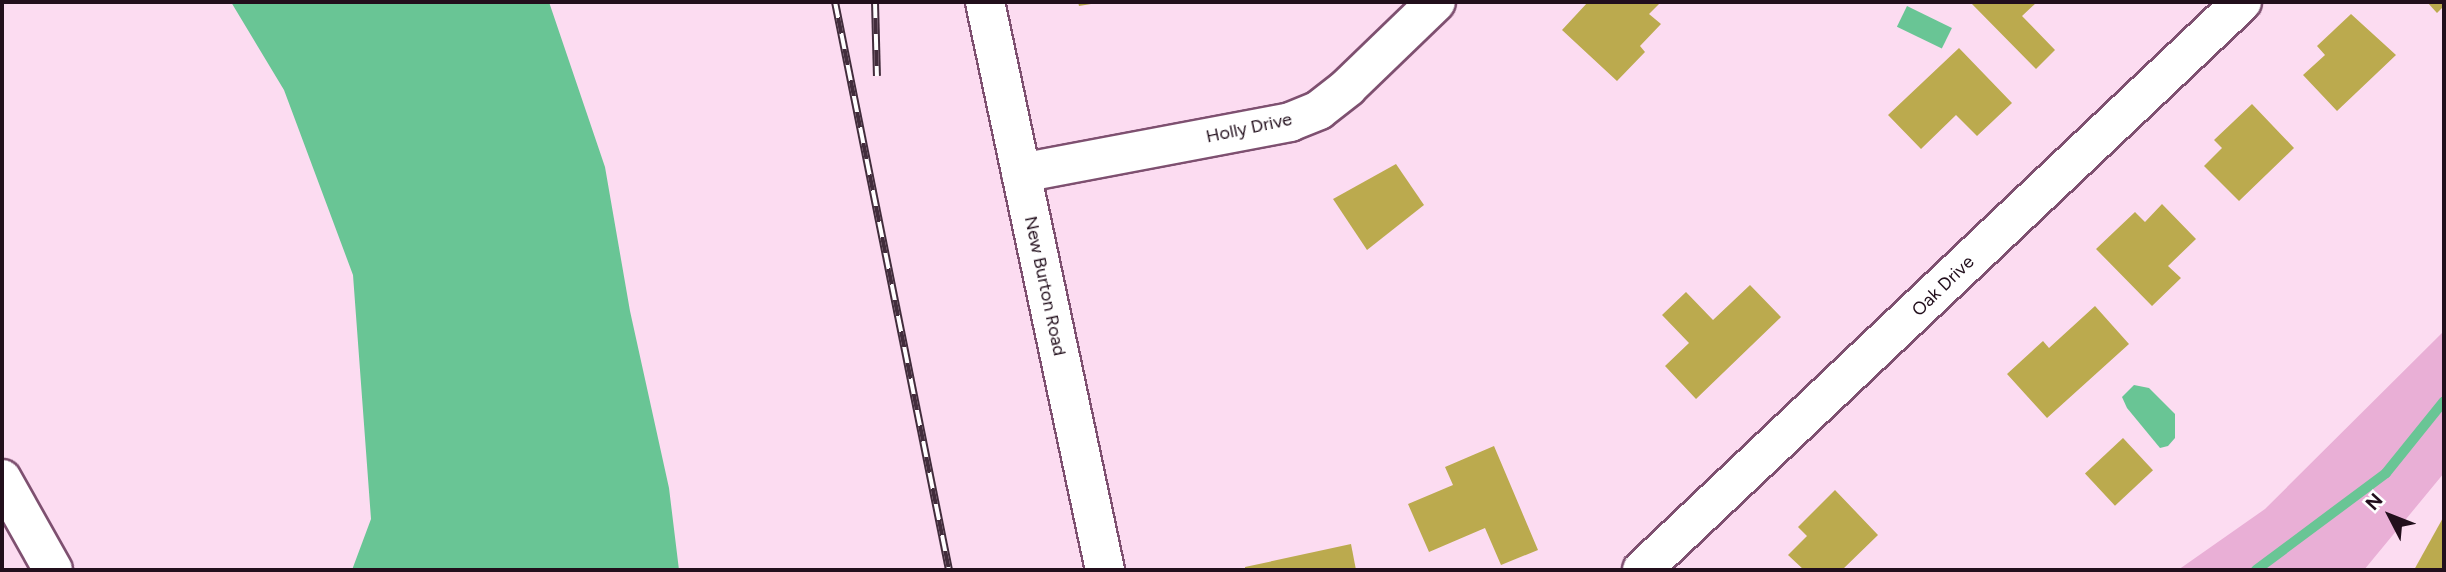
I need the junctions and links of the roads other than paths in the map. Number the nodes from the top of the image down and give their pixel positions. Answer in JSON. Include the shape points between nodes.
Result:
{"nodes":[{"id":1,"x":985,"y":2,"type":"edge"},
{"id":2,"x":1436,"y":2,"type":"edge"},
{"id":3,"x":2242,"y":2,"type":"edge"},
{"id":4,"x":1021,"y":173,"type":"junction"},
{"id":5,"x":2,"y":479,"type":"edge"},
{"id":6,"x":53,"y":570,"type":"edge"},
{"id":7,"x":1105,"y":570,"type":"edge"},
{"id":8,"x":1642,"y":570,"type":"edge"}],
"edges":[{"from":1,"to":4,"type":"street","name":"New Burton Road"},
{"from":2,"to":4,"type":"street","name":"Holly Drive","via":[[1348,87],[1290,122]]},
{"from":3,"to":8,"type":"street","name":"Oak Drive"},
{"from":4,"to":7,"type":"street","name":"New Burton Road"},
{"from":5,"to":6,"type":"street"}]}
